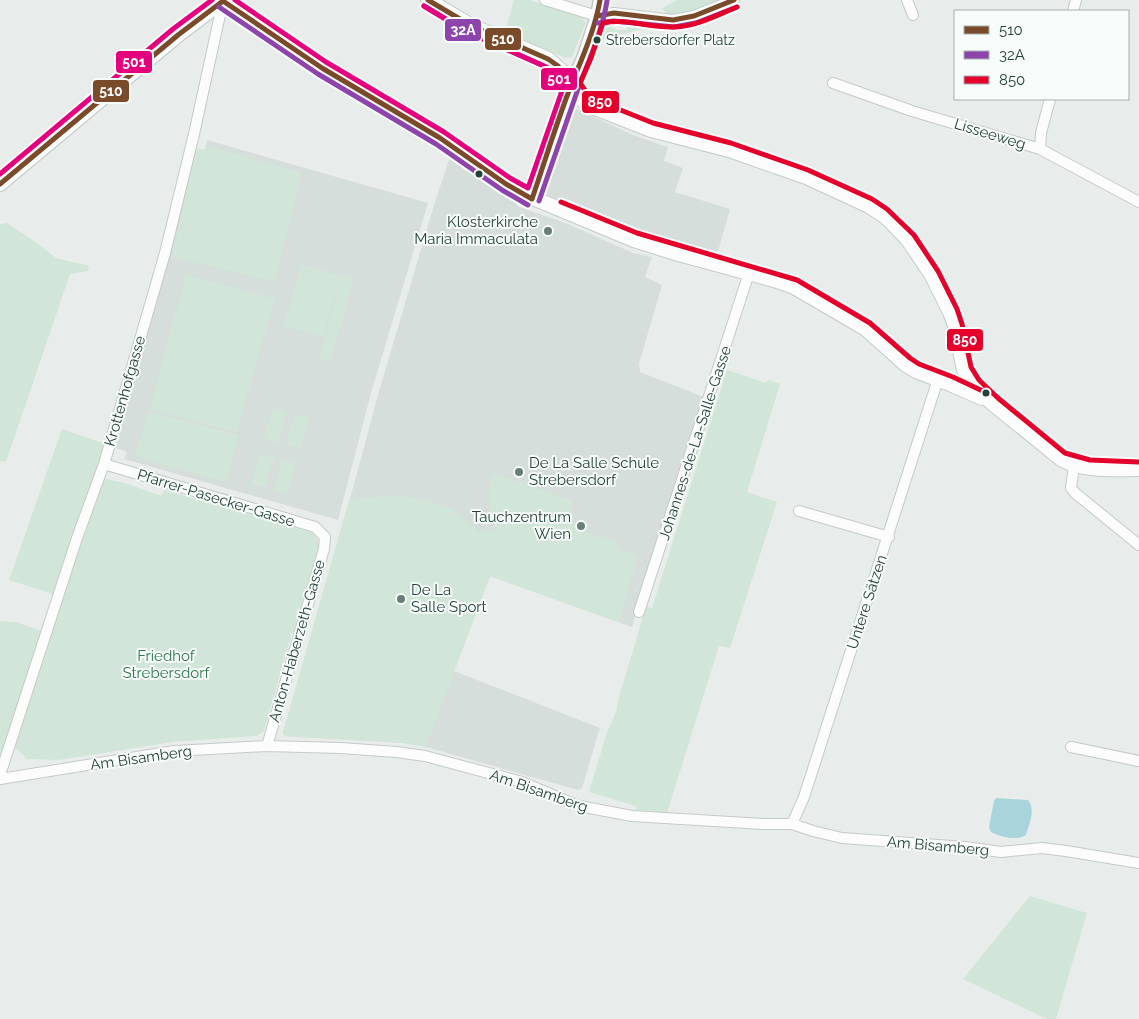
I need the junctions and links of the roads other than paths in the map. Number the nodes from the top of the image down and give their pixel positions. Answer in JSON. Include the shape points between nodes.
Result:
{"nodes":[{"id":1,"x":223,"y":0,"type":"edge"},
{"id":2,"x":428,"y":0,"type":"edge"},
{"id":3,"x":545,"y":0,"type":"edge"},
{"id":4,"x":600,"y":0,"type":"edge"},
{"id":5,"x":734,"y":0,"type":"edge"},
{"id":6,"x":907,"y":0,"type":"edge"},
{"id":7,"x":913,"y":15,"type":"dead end"},
{"id":8,"x":597,"y":16,"type":"junction"},
{"id":9,"x":833,"y":83,"type":"dead end"},
{"id":10,"x":572,"y":84,"type":"junction"},
{"id":11,"x":1050,"y":100,"type":"edge"},
{"id":12,"x":1040,"y":149,"type":"junction"},
{"id":13,"x":0,"y":184,"type":"edge"},
{"id":14,"x":532,"y":199,"type":"junction"},
{"id":15,"x":1139,"y":202,"type":"edge"},
{"id":16,"x":749,"y":273,"type":"junction"},
{"id":17,"x":964,"y":370,"type":"junction"},
{"id":18,"x":944,"y":382,"type":"junction"},
{"id":19,"x":993,"y":404,"type":"junction"},
{"id":20,"x":104,"y":464,"type":"junction"},
{"id":21,"x":1074,"y":466,"type":"junction"},
{"id":22,"x":1139,"y":469,"type":"edge"},
{"id":23,"x":799,"y":511,"type":"dead end"},
{"id":24,"x":325,"y":537,"type":"joint"},
{"id":25,"x":888,"y":537,"type":"junction"},
{"id":26,"x":1139,"y":545,"type":"edge"},
{"id":27,"x":639,"y":612,"type":"dead end"},
{"id":28,"x":267,"y":746,"type":"junction"},
{"id":29,"x":1071,"y":747,"type":"dead end"},
{"id":30,"x":1139,"y":761,"type":"edge"},
{"id":31,"x":0,"y":777,"type":"edge"},
{"id":32,"x":792,"y":824,"type":"junction"},
{"id":33,"x":1139,"y":863,"type":"edge"}],
"edges":[{"from":1,"to":13,"type":"main road"},
{"from":1,"to":14,"type":"main road","via":[[322,68],[440,138]]},
{"from":1,"to":20,"type":"street","name":"Krottenhofgasse","via":[[164,253]]},
{"from":2,"to":10,"type":"main road","via":[[470,24],[548,59]]},
{"from":3,"to":8,"type":"street"},
{"from":4,"to":8,"type":"street"},
{"from":5,"to":8,"type":"street","via":[[694,16],[673,20],[614,13]]},
{"from":6,"to":7,"type":"street"},
{"from":8,"to":10,"type":"street"},
{"from":9,"to":12,"type":"street","name":"Lisseeweg","via":[[912,111]]},
{"from":10,"to":14,"type":"street"},
{"from":10,"to":17,"type":"main road","via":[[584,102],[595,108],[651,130],[729,150],[806,177],[883,215],[908,240],[931,274],[955,326]]},
{"from":11,"to":12,"type":"street","via":[[1040,133]]},
{"from":12,"to":15,"type":"street","name":"Lisseeweg"},
{"from":14,"to":16,"type":"main road","via":[[634,240]]},
{"from":16,"to":18,"type":"main road","via":[[785,283],[821,302],[866,329],[910,368]]},
{"from":16,"to":27,"type":"street","name":"Johannes-de-La-Salle-Gasse"},
{"from":17,"to":18,"type":"main road","via":[[958,378]]},
{"from":17,"to":19,"type":"main road","via":[[973,385]]},
{"from":18,"to":19,"type":"main road"},
{"from":18,"to":25,"type":"street","name":"Untere Sätzen"},
{"from":19,"to":21,"type":"main road"},
{"from":20,"to":24,"type":"street","name":"Pfarrer-Pasecker-Gasse","via":[[315,527]]},
{"from":20,"to":31,"type":"street","name":"Krottenhofgasse"},
{"from":21,"to":22,"type":"main road"},
{"from":21,"to":26,"type":"street","via":[[1071,488],[1075,493]]},
{"from":23,"to":25,"type":"street"},
{"from":24,"to":28,"type":"street","name":"Anton-Haberzeth-Gasse"},
{"from":25,"to":32,"type":"street","name":"Untere Sätzen","via":[[804,797]]},
{"from":28,"to":31,"type":"street","name":"Am Bisamberg","via":[[174,751]]},
{"from":28,"to":32,"type":"street","name":"Am Bisamberg","via":[[342,748],[425,756],[522,782],[579,806],[632,816]]},
{"from":29,"to":30,"type":"street"},
{"from":32,"to":33,"type":"street","name":"Am Bisamberg","via":[[842,838],[1001,852],[1042,848]]}]}
